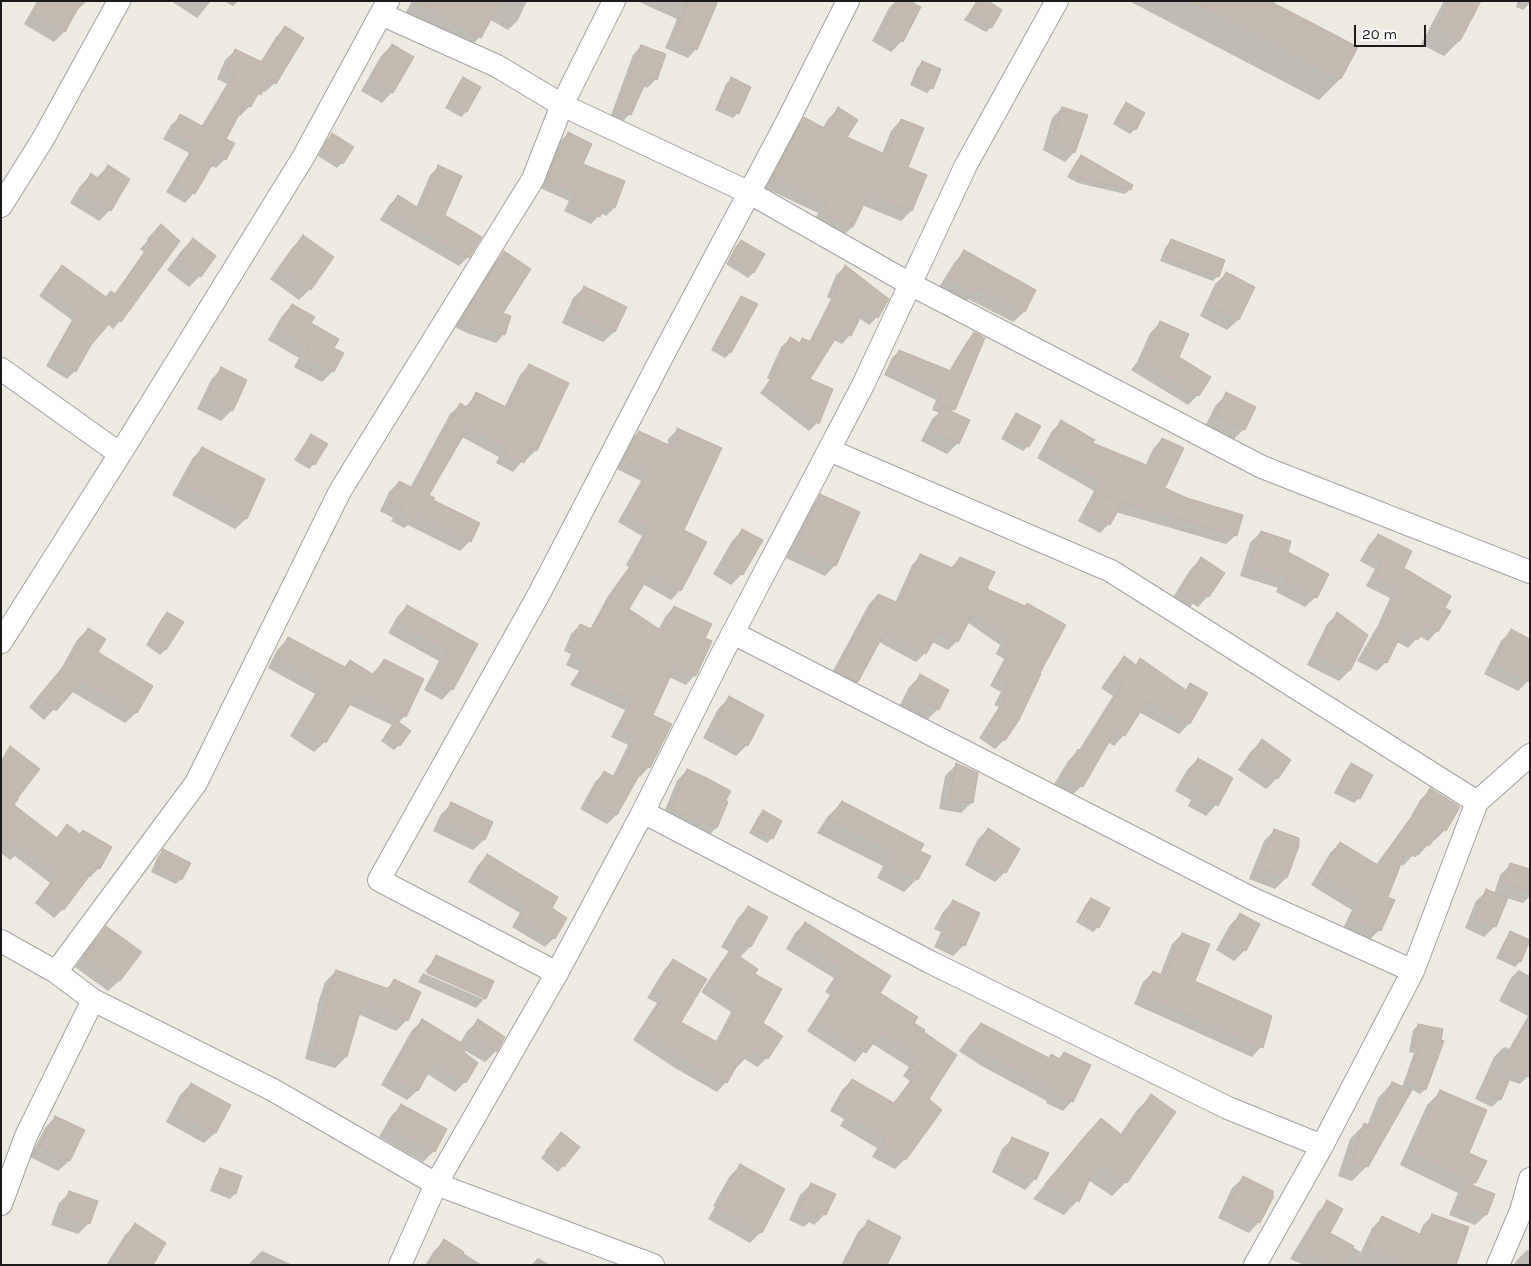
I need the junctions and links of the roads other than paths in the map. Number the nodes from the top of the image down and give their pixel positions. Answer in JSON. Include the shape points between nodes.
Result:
{"nodes":[{"id":1,"x":119,"y":1,"type":"edge"},
{"id":2,"x":614,"y":1,"type":"edge"},
{"id":3,"x":848,"y":1,"type":"edge"},
{"id":4,"x":1056,"y":1,"type":"edge"},
{"id":5,"x":384,"y":8,"type":"edge"},
{"id":6,"x":562,"y":105,"type":"junction"},
{"id":7,"x":750,"y":193,"type":"junction"},
{"id":8,"x":1,"y":206,"type":"edge"},
{"id":9,"x":910,"y":284,"type":"junction"},
{"id":10,"x":1,"y":369,"type":"edge"},
{"id":11,"x":829,"y":450,"type":"junction"},
{"id":12,"x":120,"y":454,"type":"junction"},
{"id":13,"x":1530,"y":572,"type":"edge"},
{"id":14,"x":734,"y":633,"type":"junction"},
{"id":15,"x":1,"y":642,"type":"edge"},
{"id":16,"x":1530,"y":755,"type":"edge"},
{"id":17,"x":1477,"y":802,"type":"junction"},
{"id":18,"x":642,"y":812,"type":"junction"},
{"id":19,"x":1,"y":941,"type":"edge"},
{"id":20,"x":1413,"y":971,"type":"junction"},
{"id":21,"x":56,"y":972,"type":"junction"},
{"id":22,"x":557,"y":973,"type":"junction"},
{"id":23,"x":93,"y":1000,"type":"junction"},
{"id":24,"x":1322,"y":1146,"type":"junction"},
{"id":25,"x":1530,"y":1179,"type":"edge"},
{"id":26,"x":436,"y":1184,"type":"junction"},
{"id":27,"x":1,"y":1204,"type":"edge"},
{"id":28,"x":400,"y":1265,"type":"edge"},
{"id":29,"x":654,"y":1265,"type":"edge"},
{"id":30,"x":1255,"y":1265,"type":"edge"},
{"id":31,"x":1498,"y":1265,"type":"edge"}],
"edges":[{"from":1,"to":8,"type":"street","via":[[43,139]]},
{"from":2,"to":6,"type":"street"},
{"from":3,"to":7,"type":"street"},
{"from":4,"to":9,"type":"street","via":[[966,165]]},
{"from":5,"to":6,"type":"street","via":[[497,66]]},
{"from":5,"to":12,"type":"street","via":[[304,156]]},
{"from":6,"to":7,"type":"street"},
{"from":6,"to":21,"type":"street","via":[[533,179],[340,491],[196,782]]},
{"from":7,"to":9,"type":"street"},
{"from":7,"to":22,"type":"street","via":[[539,594],[379,880]]},
{"from":9,"to":11,"type":"street"},
{"from":9,"to":13,"type":"street","via":[[1262,467]]},
{"from":10,"to":12,"type":"street"},
{"from":11,"to":14,"type":"street"},
{"from":11,"to":17,"type":"street","via":[[1111,572]]},
{"from":12,"to":15,"type":"street"},
{"from":14,"to":18,"type":"street"},
{"from":14,"to":20,"type":"street","via":[[1251,898]]},
{"from":16,"to":17,"type":"street"},
{"from":17,"to":20,"type":"street"},
{"from":18,"to":22,"type":"street"},
{"from":18,"to":24,"type":"street","via":[[941,968],[1228,1108]]},
{"from":19,"to":21,"type":"street"},
{"from":20,"to":24,"type":"street"},
{"from":21,"to":23,"type":"street"},
{"from":22,"to":26,"type":"street"},
{"from":23,"to":26,"type":"street","via":[[274,1090]]},
{"from":23,"to":27,"type":"street","via":[[26,1136]]},
{"from":24,"to":30,"type":"street"},
{"from":25,"to":31,"type":"street","via":[[1521,1211]]},
{"from":26,"to":28,"type":"street"},
{"from":26,"to":29,"type":"street"}]}
